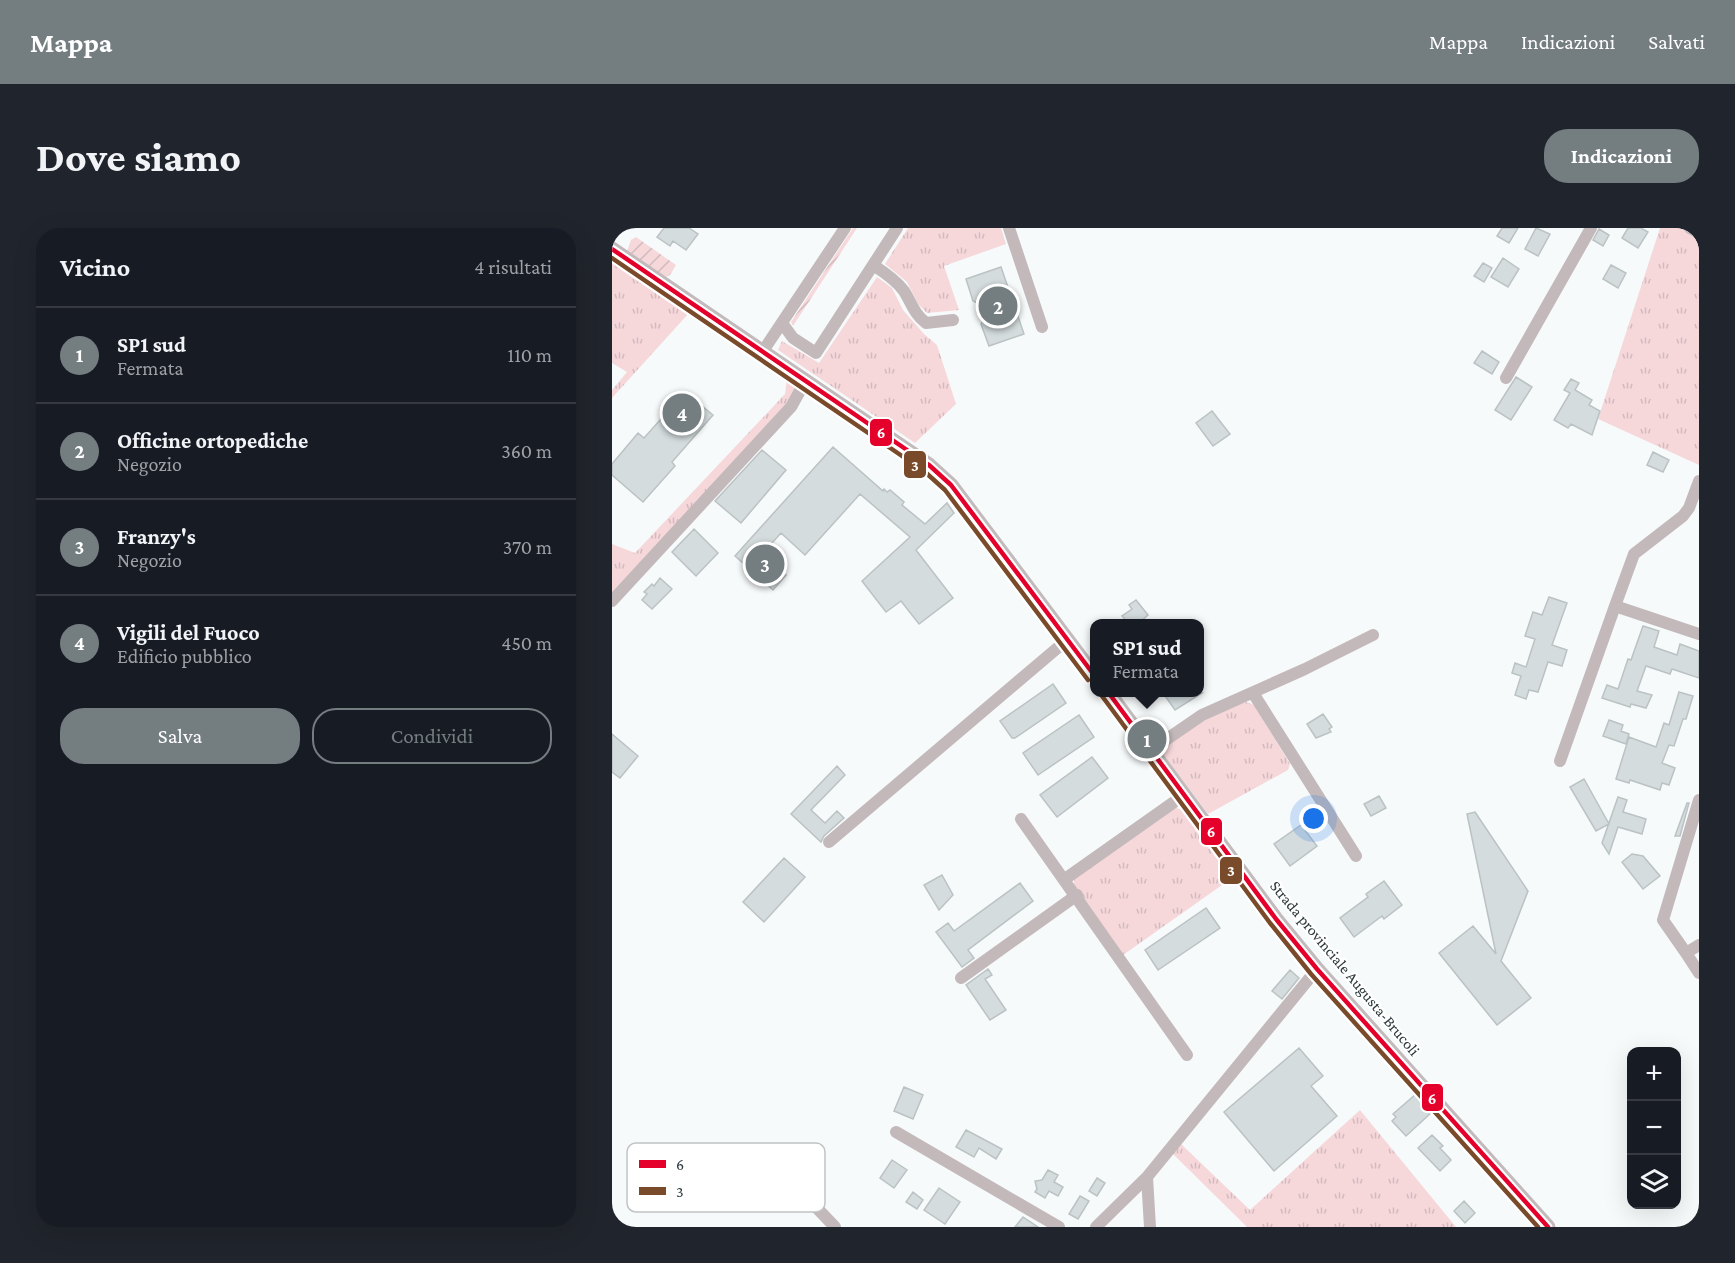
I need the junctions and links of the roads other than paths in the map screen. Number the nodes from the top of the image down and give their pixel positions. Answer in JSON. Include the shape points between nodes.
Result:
{"nodes":[{"id":1,"x":845,"y":228,"type":"edge"},
{"id":2,"x":897,"y":228,"type":"edge"},
{"id":3,"x":1009,"y":228,"type":"edge"},
{"id":4,"x":1591,"y":228,"type":"edge"},
{"id":5,"x":1690,"y":228,"type":"edge"},
{"id":6,"x":1699,"y":233,"type":"edge"},
{"id":7,"x":612,"y":249,"type":"edge"},
{"id":8,"x":873,"y":265,"type":"junction"},
{"id":9,"x":953,"y":320,"type":"dead end"},
{"id":10,"x":782,"y":323,"type":"junction"},
{"id":11,"x":1042,"y":327,"type":"dead end"},
{"id":12,"x":764,"y":351,"type":"junction"},
{"id":13,"x":1506,"y":378,"type":"dead end"},
{"id":14,"x":806,"y":380,"type":"junction"},
{"id":15,"x":1699,"y":481,"type":"edge"},
{"id":16,"x":612,"y":601,"type":"edge"},
{"id":17,"x":1615,"y":606,"type":"junction"},
{"id":18,"x":1699,"y":634,"type":"edge"},
{"id":19,"x":1372,"y":635,"type":"dead end"},
{"id":20,"x":1068,"y":639,"type":"junction"},
{"id":21,"x":1090,"y":668,"type":"edge"},
{"id":22,"x":1253,"y":693,"type":"junction"},
{"id":23,"x":1111,"y":697,"type":"edge"},
{"id":24,"x":1150,"y":750,"type":"junction"},
{"id":25,"x":1560,"y":761,"type":"dead end"},
{"id":26,"x":1184,"y":795,"type":"junction"},
{"id":27,"x":1699,"y":800,"type":"edge"},
{"id":28,"x":1022,"y":819,"type":"dead end"},
{"id":29,"x":829,"y":842,"type":"dead end"},
{"id":30,"x":1356,"y":856,"type":"dead end"},
{"id":31,"x":1065,"y":879,"type":"junction"},
{"id":32,"x":1077,"y":896,"type":"junction"},
{"id":33,"x":1699,"y":945,"type":"edge"},
{"id":34,"x":1686,"y":953,"type":"junction"},
{"id":35,"x":1317,"y":969,"type":"junction"},
{"id":36,"x":1699,"y":973,"type":"edge"},
{"id":37,"x":961,"y":978,"type":"dead end"},
{"id":38,"x":1187,"y":1054,"type":"dead end"},
{"id":39,"x":896,"y":1132,"type":"dead end"},
{"id":40,"x":1147,"y":1177,"type":"junction"},
{"id":41,"x":821,"y":1212,"type":"edge"},
{"id":42,"x":835,"y":1227,"type":"edge"},
{"id":43,"x":1059,"y":1227,"type":"edge"},
{"id":44,"x":1096,"y":1227,"type":"edge"},
{"id":45,"x":1150,"y":1227,"type":"edge"},
{"id":46,"x":1548,"y":1227,"type":"edge"}],
"edges":[{"from":1,"to":10,"type":"street"},
{"from":2,"to":8,"type":"street"},
{"from":3,"to":11,"type":"street"},
{"from":4,"to":13,"type":"street"},
{"from":5,"to":6,"type":"street"},
{"from":7,"to":12,"type":"main road"},
{"from":8,"to":9,"type":"street","via":[[896,282],[926,323]]},
{"from":8,"to":10,"type":"street","via":[[816,352],[793,338]]},
{"from":10,"to":12,"type":"street"},
{"from":12,"to":14,"type":"main road"},
{"from":14,"to":16,"type":"street","via":[[791,407]]},
{"from":14,"to":20,"type":"main road","via":[[951,485]]},
{"from":15,"to":17,"type":"street","via":[[1683,516],[1634,554]]},
{"from":17,"to":18,"type":"street"},
{"from":17,"to":25,"type":"street"},
{"from":19,"to":22,"type":"street"},
{"from":20,"to":21,"type":"main road"},
{"from":20,"to":29,"type":"street"},
{"from":22,"to":24,"type":"street","via":[[1202,715]]},
{"from":22,"to":30,"type":"street"},
{"from":23,"to":24,"type":"main road","name":"Strada provinciale Augusta-Brucoli"},
{"from":24,"to":26,"type":"main road","name":"Strada provinciale Augusta-Brucoli"},
{"from":26,"to":31,"type":"street"},
{"from":26,"to":35,"type":"main road","name":"Strada provinciale Augusta-Brucoli"},
{"from":27,"to":34,"type":"street","via":[[1663,920]]},
{"from":28,"to":31,"type":"street"},
{"from":31,"to":32,"type":"street"},
{"from":32,"to":37,"type":"street"},
{"from":32,"to":38,"type":"street"},
{"from":33,"to":34,"type":"street"},
{"from":34,"to":36,"type":"street"},
{"from":35,"to":40,"type":"street"},
{"from":35,"to":46,"type":"main road","name":"Strada provinciale Augusta-Brucoli"},
{"from":39,"to":43,"type":"street"},
{"from":40,"to":44,"type":"street"},
{"from":40,"to":45,"type":"street"},
{"from":41,"to":42,"type":"street"}]}
